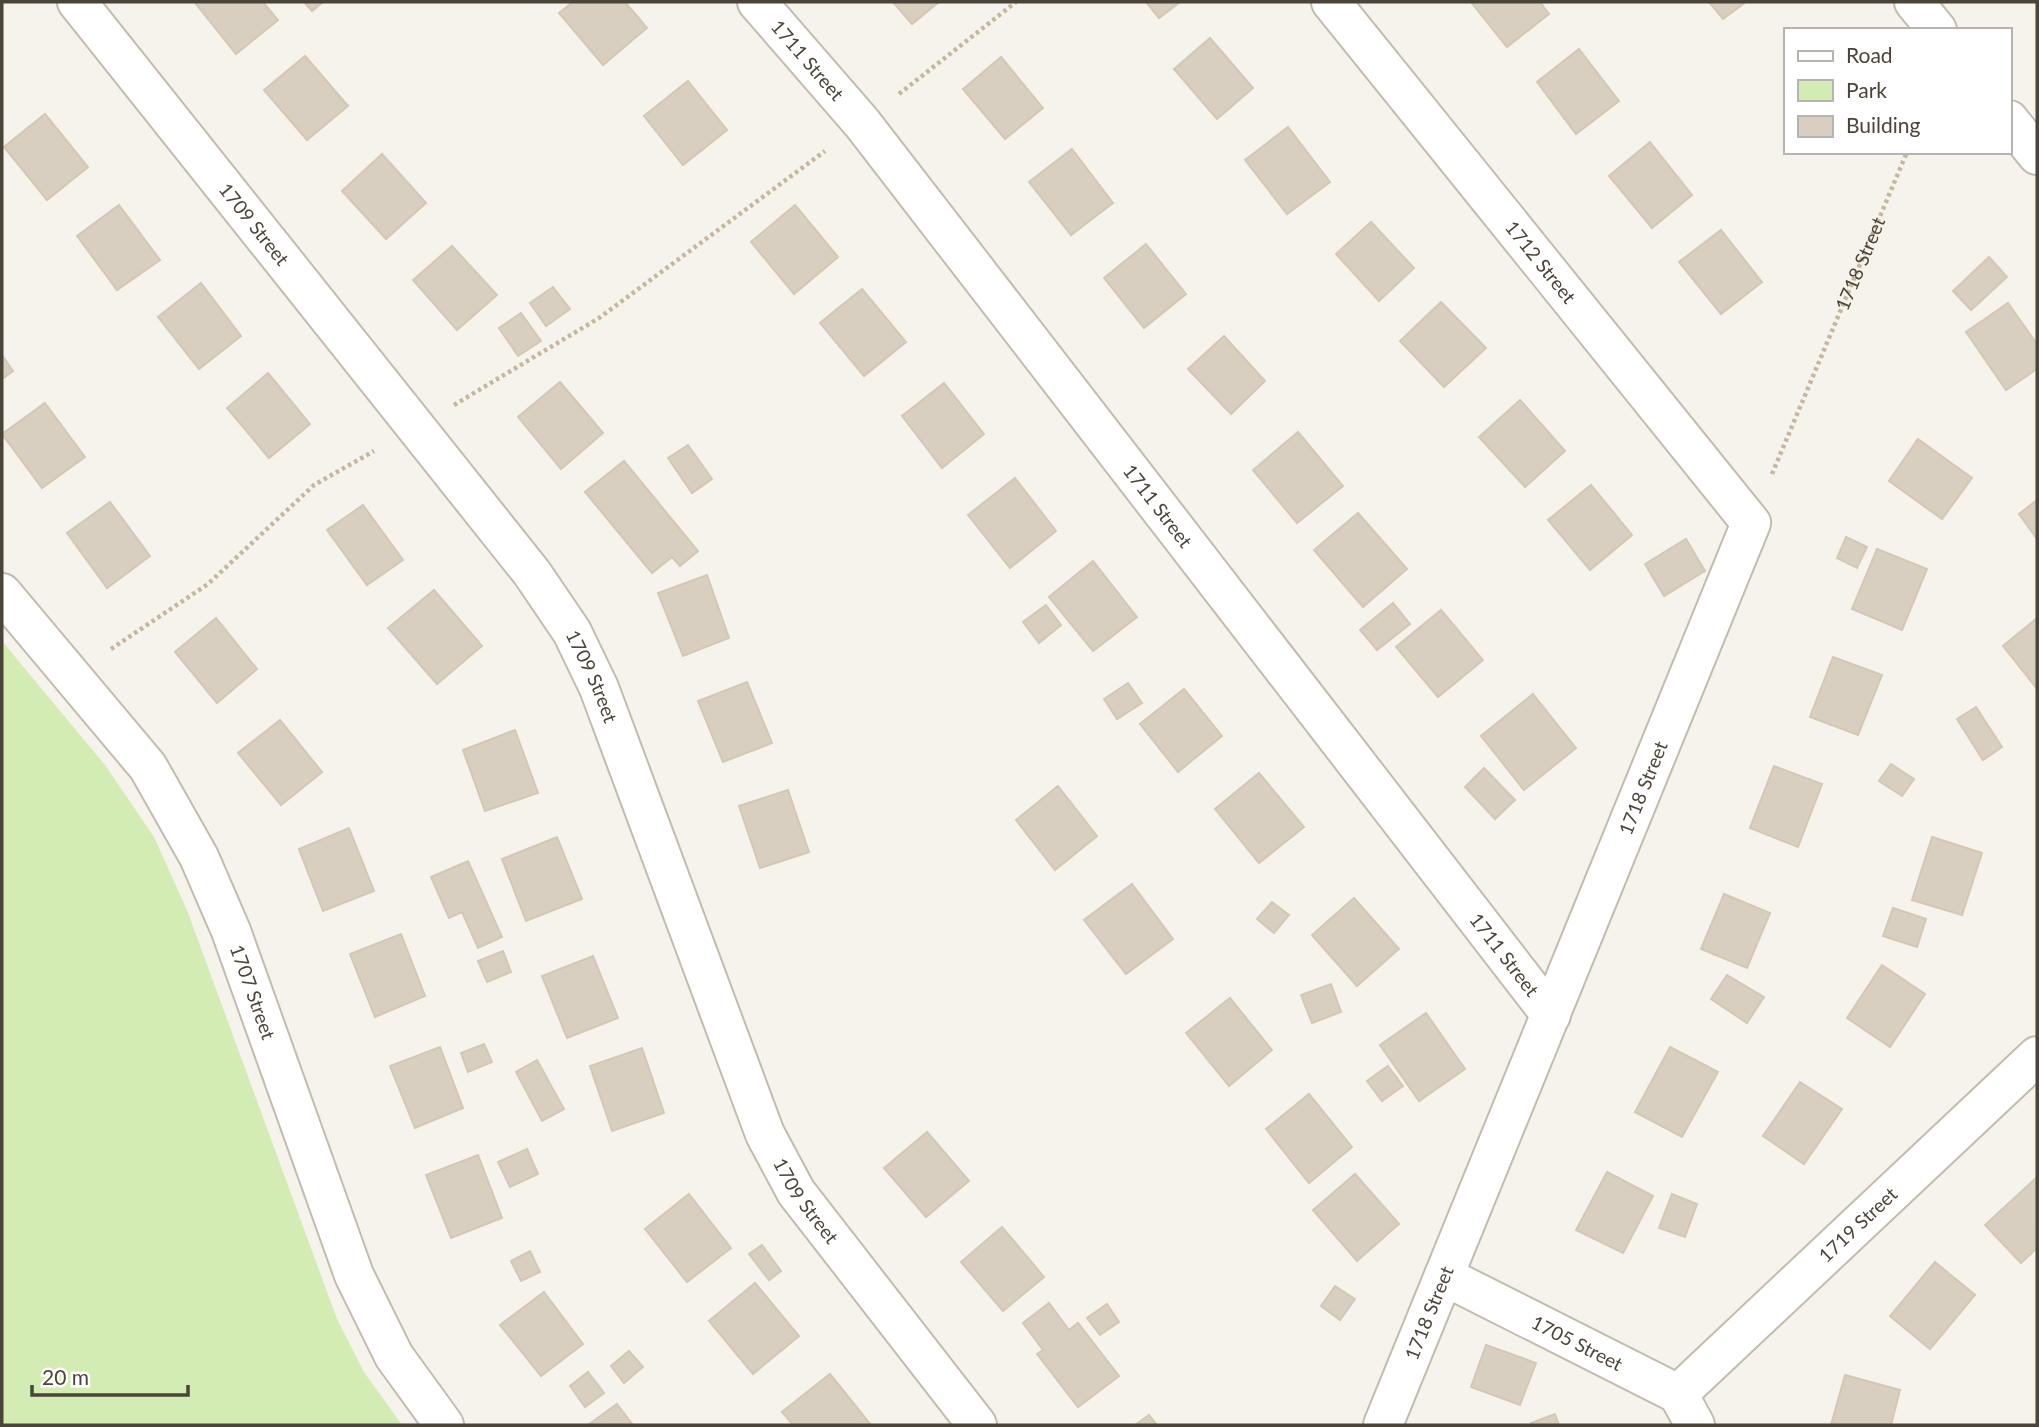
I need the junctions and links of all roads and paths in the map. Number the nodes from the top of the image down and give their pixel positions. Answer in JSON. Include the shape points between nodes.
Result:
{"nodes":[{"id":1,"x":77,"y":2,"type":"edge"},
{"id":2,"x":757,"y":2,"type":"edge"},
{"id":3,"x":1016,"y":2,"type":"edge"},
{"id":4,"x":1331,"y":2,"type":"edge"},
{"id":5,"x":1914,"y":2,"type":"edge"},
{"id":6,"x":1935,"y":28,"type":"edge"},
{"id":7,"x":2011,"y":122,"type":"edge"},
{"id":8,"x":862,"y":123,"type":"junction"},
{"id":9,"x":1906,"y":154,"type":"edge"},
{"id":10,"x":2037,"y":155,"type":"edge"},
{"id":11,"x":416,"y":428,"type":"junction"},
{"id":12,"x":1751,"y":523,"type":"junction"},
{"id":13,"x":2,"y":593,"type":"edge"},
{"id":14,"x":71,"y":676,"type":"junction"},
{"id":15,"x":1551,"y":1015,"type":"junction"},
{"id":16,"x":2037,"y":1056,"type":"edge"},
{"id":17,"x":1444,"y":1276,"type":"junction"},
{"id":18,"x":1686,"y":1409,"type":"edge"},
{"id":19,"x":444,"y":1425,"type":"edge"},
{"id":20,"x":977,"y":1425,"type":"edge"},
{"id":21,"x":1383,"y":1425,"type":"edge"}],
"edges":[{"from":1,"to":11,"type":"street","name":"1709 Street"},
{"from":2,"to":8,"type":"street","name":"1711 Street"},
{"from":3,"to":8,"type":"path"},
{"from":4,"to":12,"type":"street","name":"1712 Street"},
{"from":5,"to":6,"type":"street"},
{"from":7,"to":10,"type":"street"},
{"from":8,"to":11,"type":"path","via":[[599,318]]},
{"from":8,"to":15,"type":"street","name":"1711 Street"},
{"from":9,"to":12,"type":"path","name":"1718 Street"},
{"from":11,"to":14,"type":"path","via":[[314,485],[208,584]]},
{"from":11,"to":20,"type":"street","name":"1709 Street","via":[[532,573],[572,632],[599,688],[765,1134],[796,1192]]},
{"from":12,"to":15,"type":"street","name":"1718 Street"},
{"from":13,"to":14,"type":"street","name":"1707 Street"},
{"from":14,"to":19,"type":"street","name":"1707 Street","via":[[148,767],[199,857],[231,931],[354,1275],[394,1356]]},
{"from":15,"to":17,"type":"street","name":"1718 Street"},
{"from":16,"to":18,"type":"street","name":"1719 Street"},
{"from":17,"to":18,"type":"street","name":"1705 Street"},
{"from":17,"to":21,"type":"street","name":"1718 Street"}]}
